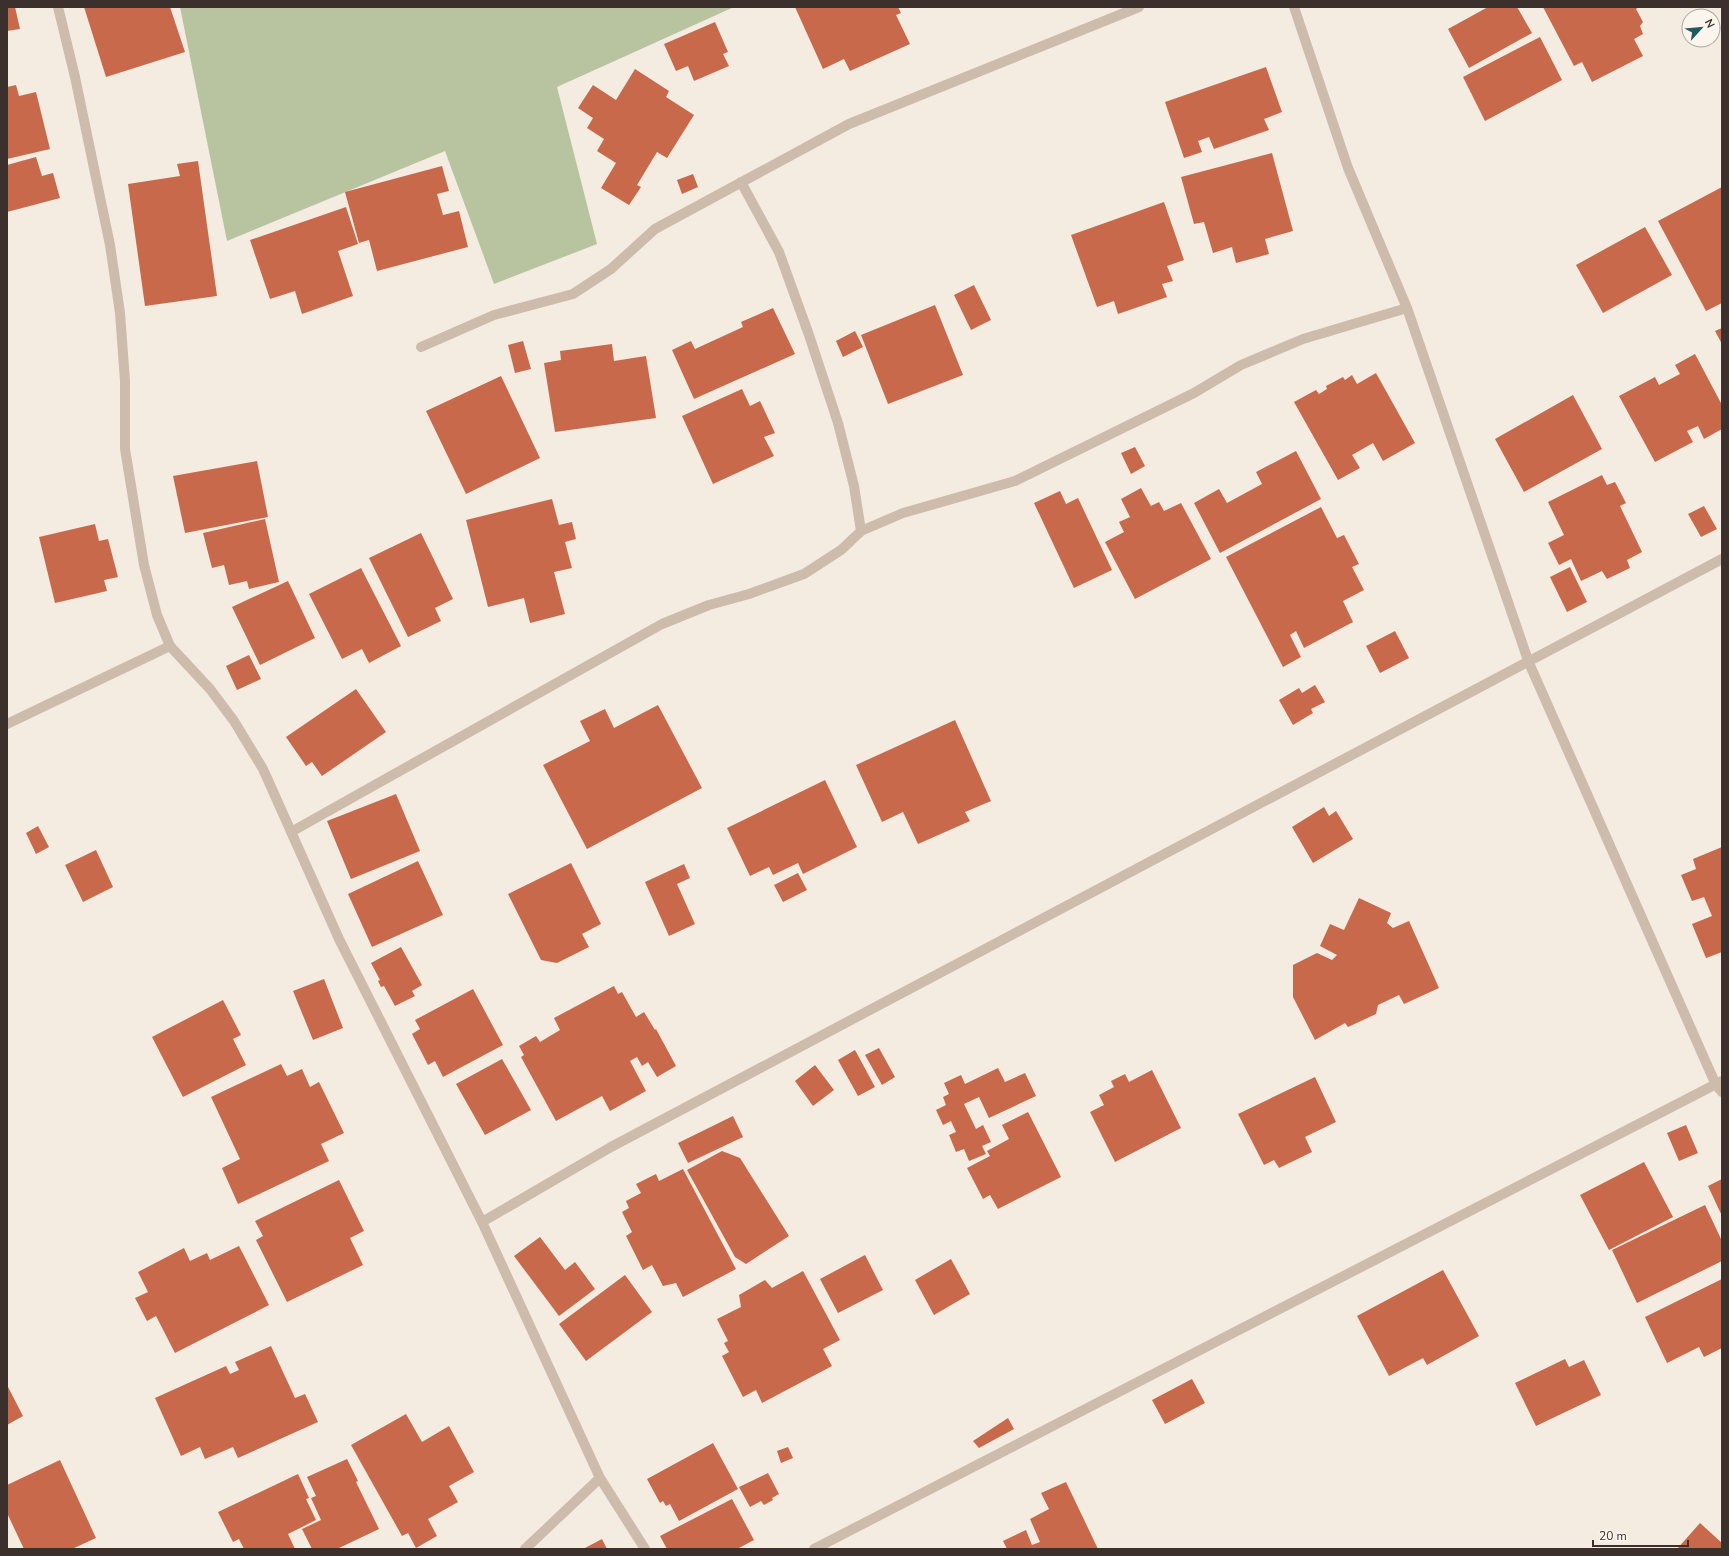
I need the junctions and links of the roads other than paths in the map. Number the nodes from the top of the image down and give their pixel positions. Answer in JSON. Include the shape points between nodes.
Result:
{"nodes":[{"id":1,"x":58,"y":7,"type":"edge"},
{"id":2,"x":1139,"y":7,"type":"edge"},
{"id":3,"x":1294,"y":7,"type":"edge"},
{"id":4,"x":741,"y":182,"type":"junction"},
{"id":5,"x":1408,"y":308,"type":"junction"},
{"id":6,"x":421,"y":347,"type":"dead end"},
{"id":7,"x":861,"y":531,"type":"junction"},
{"id":8,"x":1722,"y":559,"type":"edge"},
{"id":9,"x":170,"y":646,"type":"junction"},
{"id":10,"x":1529,"y":663,"type":"junction"},
{"id":11,"x":7,"y":724,"type":"edge"},
{"id":12,"x":291,"y":832,"type":"junction"},
{"id":13,"x":1720,"y":1086,"type":"edge"},
{"id":14,"x":482,"y":1222,"type":"junction"},
{"id":15,"x":600,"y":1478,"type":"junction"},
{"id":16,"x":525,"y":1549,"type":"edge"},
{"id":17,"x":645,"y":1549,"type":"edge"},
{"id":18,"x":814,"y":1549,"type":"edge"}],
"edges":[{"from":1,"to":9,"type":"street","via":[[112,253],[125,381],[125,449],[144,565],[157,615]]},
{"from":2,"to":4,"type":"street","via":[[849,124]]},
{"from":3,"to":5,"type":"street","via":[[1348,168]]},
{"from":4,"to":6,"type":"street","via":[[655,229],[611,269],[574,294],[494,315]]},
{"from":4,"to":7,"type":"street","via":[[779,252],[806,328],[838,423],[854,486]]},
{"from":5,"to":7,"type":"street","via":[[1303,339],[1247,363],[1194,393],[1015,481],[903,513]]},
{"from":5,"to":10,"type":"street"},
{"from":7,"to":12,"type":"street","via":[[841,550],[804,574],[709,605],[662,624]]},
{"from":8,"to":10,"type":"street"},
{"from":9,"to":11,"type":"street"},
{"from":9,"to":12,"type":"street","via":[[210,689],[234,721],[263,769]]},
{"from":10,"to":13,"type":"street"},
{"from":10,"to":14,"type":"street","via":[[611,1147]]},
{"from":12,"to":14,"type":"street","via":[[339,939]]},
{"from":13,"to":18,"type":"street"},
{"from":14,"to":15,"type":"street"},
{"from":15,"to":16,"type":"street"},
{"from":15,"to":17,"type":"street"}]}
